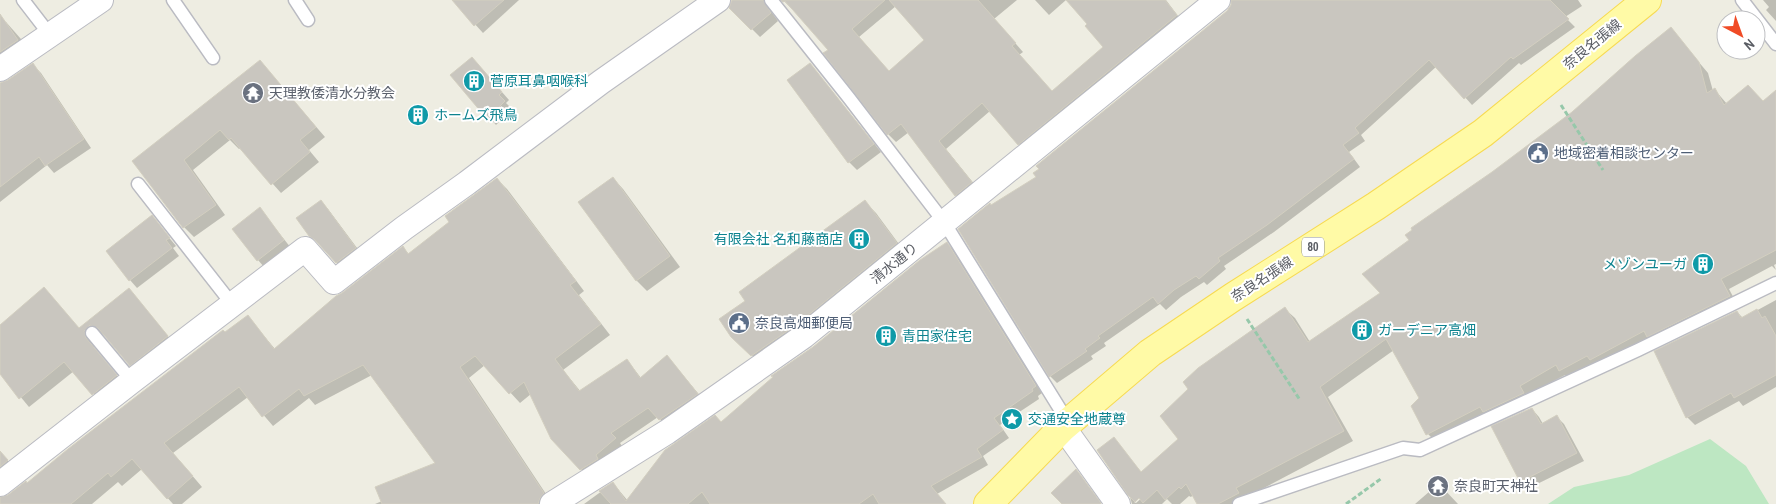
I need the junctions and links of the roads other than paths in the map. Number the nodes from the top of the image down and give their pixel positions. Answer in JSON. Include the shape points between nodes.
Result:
{"nodes":[{"id":1,"x":24,"y":0,"type":"edge"},
{"id":2,"x":101,"y":0,"type":"edge"},
{"id":3,"x":173,"y":0,"type":"edge"},
{"id":4,"x":295,"y":0,"type":"edge"},
{"id":5,"x":718,"y":0,"type":"edge"},
{"id":6,"x":771,"y":0,"type":"edge"},
{"id":7,"x":1218,"y":0,"type":"edge"},
{"id":8,"x":1647,"y":0,"type":"edge"},
{"id":9,"x":1742,"y":0,"type":"edge"},
{"id":10,"x":308,"y":20,"type":"dead end"},
{"id":11,"x":50,"y":35,"type":"junction"},
{"id":12,"x":1776,"y":44,"type":"edge"},
{"id":13,"x":213,"y":58,"type":"dead end"},
{"id":14,"x":0,"y":69,"type":"edge"},
{"id":15,"x":138,"y":184,"type":"dead end"},
{"id":16,"x":944,"y":222,"type":"junction"},
{"id":17,"x":1776,"y":283,"type":"edge"},
{"id":18,"x":232,"y":304,"type":"junction"},
{"id":19,"x":92,"y":333,"type":"dead end"},
{"id":20,"x":132,"y":381,"type":"junction"},
{"id":21,"x":1066,"y":425,"type":"junction"},
{"id":22,"x":0,"y":484,"type":"edge"},
{"id":23,"x":552,"y":504,"type":"edge"},
{"id":24,"x":988,"y":504,"type":"edge"},
{"id":25,"x":1118,"y":504,"type":"edge"},
{"id":26,"x":1239,"y":504,"type":"edge"}],
"edges":[{"from":1,"to":11,"type":"lane"},
{"from":2,"to":11,"type":"street"},
{"from":3,"to":13,"type":"lane"},
{"from":4,"to":10,"type":"lane"},
{"from":5,"to":18,"type":"street","via":[[601,82],[334,282],[304,249]]},
{"from":6,"to":16,"type":"lane"},
{"from":7,"to":16,"type":"street","name":"清水通り"},
{"from":8,"to":21,"type":"main road","name":"奈良名張線","number":"80","via":[[1483,133],[1150,354]]},
{"from":9,"to":12,"type":"lane"},
{"from":11,"to":14,"type":"street"},
{"from":15,"to":18,"type":"lane"},
{"from":16,"to":21,"type":"lane"},
{"from":16,"to":23,"type":"street","name":"清水通り","via":[[804,336],[667,432]]},
{"from":17,"to":26,"type":"lane","via":[[1620,359],[1420,450],[1403,448]]},
{"from":18,"to":20,"type":"street"},
{"from":19,"to":20,"type":"lane"},
{"from":20,"to":22,"type":"street"},
{"from":21,"to":24,"type":"main road","name":"奈良名張線","number":"80"},
{"from":21,"to":25,"type":"street"}]}
